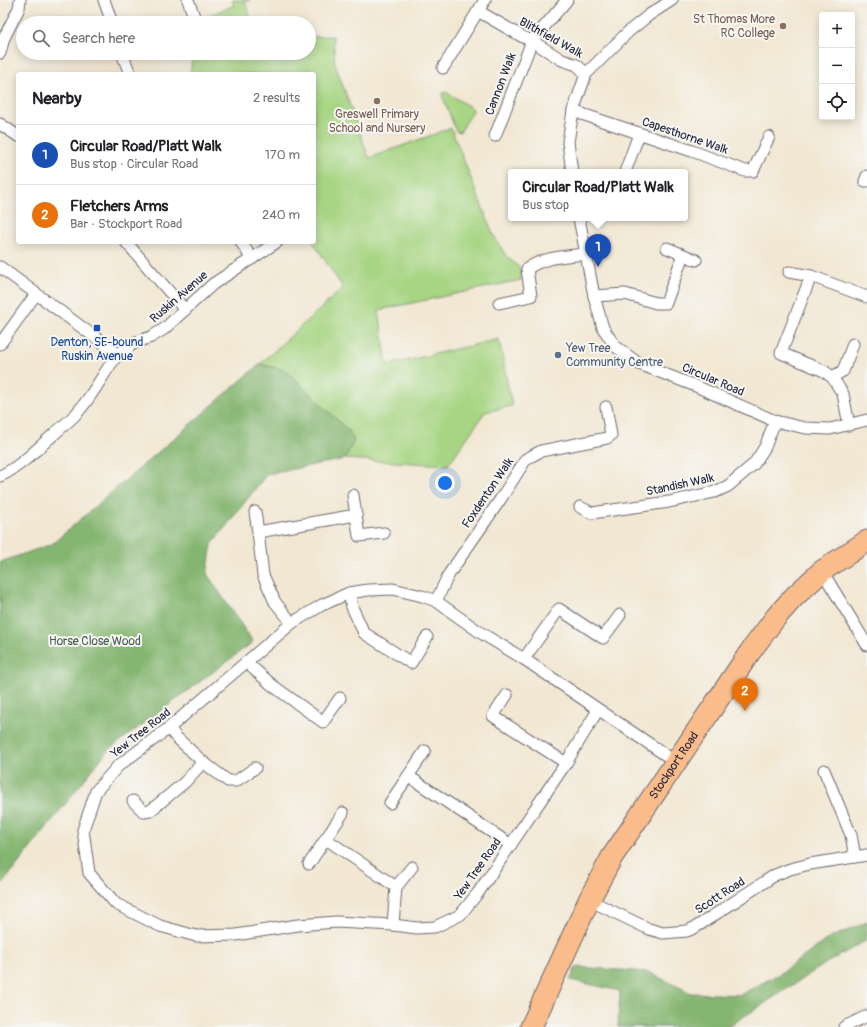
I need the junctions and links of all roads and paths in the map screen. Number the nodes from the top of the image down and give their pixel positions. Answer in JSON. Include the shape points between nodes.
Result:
{"nodes":[{"id":1,"x":20,"y":0,"type":"edge"},
{"id":2,"x":104,"y":0,"type":"edge"},
{"id":3,"x":188,"y":0,"type":"edge"},
{"id":4,"x":486,"y":0,"type":"edge"},
{"id":5,"x":567,"y":0,"type":"edge"},
{"id":6,"x":672,"y":0,"type":"edge"},
{"id":7,"x":478,"y":11,"type":"junction"},
{"id":8,"x":110,"y":16,"type":"edge"},
{"id":9,"x":194,"y":16,"type":"edge"},
{"id":10,"x":532,"y":41,"type":"junction"},
{"id":11,"x":0,"y":53,"type":"edge"},
{"id":12,"x":125,"y":60,"type":"edge"},
{"id":13,"x":443,"y":68,"type":"dead end"},
{"id":14,"x":129,"y":72,"type":"edge"},
{"id":15,"x":586,"y":74,"type":"junction"},
{"id":16,"x":573,"y":111,"type":"junction"},
{"id":17,"x":0,"y":124,"type":"edge"},
{"id":18,"x":639,"y":134,"type":"junction"},
{"id":19,"x":16,"y":135,"type":"edge"},
{"id":20,"x":495,"y":136,"type":"dead end"},
{"id":21,"x":769,"y":137,"type":"dead end"},
{"id":22,"x":572,"y":169,"type":"edge"},
{"id":23,"x":626,"y":169,"type":"edge"},
{"id":24,"x":867,"y":176,"type":"edge"},
{"id":25,"x":867,"y":181,"type":"edge"},
{"id":26,"x":580,"y":221,"type":"edge"},
{"id":27,"x":128,"y":244,"type":"edge"},
{"id":28,"x":242,"y":244,"type":"edge"},
{"id":29,"x":274,"y":244,"type":"edge"},
{"id":30,"x":667,"y":248,"type":"dead end"},
{"id":31,"x":586,"y":254,"type":"junction"},
{"id":32,"x":683,"y":255,"type":"junction"},
{"id":33,"x":252,"y":259,"type":"junction"},
{"id":34,"x":696,"y":260,"type":"dead end"},
{"id":35,"x":0,"y":267,"type":"edge"},
{"id":36,"x":789,"y":272,"type":"dead end"},
{"id":37,"x":811,"y":276,"type":"junction"},
{"id":38,"x":36,"y":294,"type":"junction"},
{"id":39,"x":594,"y":296,"type":"junction"},
{"id":40,"x":867,"y":297,"type":"edge"},
{"id":41,"x":499,"y":303,"type":"dead end"},
{"id":42,"x":185,"y":310,"type":"junction"},
{"id":43,"x":0,"y":344,"type":"edge"},
{"id":44,"x":853,"y":344,"type":"dead end"},
{"id":45,"x":118,"y":354,"type":"junction"},
{"id":46,"x":832,"y":377,"type":"junction"},
{"id":47,"x":606,"y":407,"type":"dead end"},
{"id":48,"x":867,"y":420,"type":"edge"},
{"id":49,"x":775,"y":421,"type":"junction"},
{"id":50,"x":849,"y":425,"type":"junction"},
{"id":51,"x":0,"y":476,"type":"edge"},
{"id":52,"x":353,"y":495,"type":"dead end"},
{"id":53,"x":580,"y":507,"type":"dead end"},
{"id":54,"x":255,"y":512,"type":"dead end"},
{"id":55,"x":356,"y":515,"type":"junction"},
{"id":56,"x":258,"y":532,"type":"junction"},
{"id":57,"x":384,"y":533,"type":"dead end"},
{"id":58,"x":867,"y":541,"type":"edge"},
{"id":59,"x":822,"y":571,"type":"junction"},
{"id":60,"x":349,"y":593,"type":"junction"},
{"id":61,"x":436,"y":601,"type":"junction"},
{"id":62,"x":620,"y":614,"type":"dead end"},
{"id":63,"x":292,"y":624,"type":"junction"},
{"id":64,"x":427,"y":637,"type":"dead end"},
{"id":65,"x":867,"y":645,"type":"edge"},
{"id":66,"x":524,"y":659,"type":"junction"},
{"id":67,"x":247,"y":663,"type":"junction"},
{"id":68,"x":507,"y":695,"type":"dead end"},
{"id":69,"x":340,"y":698,"type":"dead end"},
{"id":70,"x":598,"y":710,"type":"junction"},
{"id":71,"x":169,"y":728,"type":"junction"},
{"id":72,"x":425,"y":751,"type":"dead end"},
{"id":73,"x":203,"y":762,"type":"junction"},
{"id":74,"x":676,"y":762,"type":"junction"},
{"id":75,"x":566,"y":763,"type":"junction"},
{"id":76,"x":255,"y":768,"type":"dead end"},
{"id":77,"x":824,"y":770,"type":"dead end"},
{"id":78,"x":408,"y":776,"type":"junction"},
{"id":79,"x":133,"y":801,"type":"dead end"},
{"id":80,"x":390,"y":803,"type":"dead end"},
{"id":81,"x":343,"y":813,"type":"dead end"},
{"id":82,"x":326,"y":839,"type":"junction"},
{"id":83,"x":511,"y":845,"type":"junction"},
{"id":84,"x":867,"y":855,"type":"edge"},
{"id":85,"x":855,"y":857,"type":"junction"},
{"id":86,"x":309,"y":864,"type":"dead end"},
{"id":87,"x":412,"y":867,"type":"dead end"},
{"id":88,"x":396,"y":887,"type":"junction"},
{"id":89,"x":589,"y":900,"type":"junction"},
{"id":90,"x":393,"y":924,"type":"junction"},
{"id":91,"x":867,"y":1016,"type":"edge"},
{"id":92,"x":531,"y":1027,"type":"edge"},
{"id":93,"x":844,"y":1027,"type":"edge"}],
"edges":[{"from":1,"to":11,"type":"street","via":[[20,8],[4,38]]},
{"from":2,"to":8,"type":"street"},
{"from":3,"to":9,"type":"street"},
{"from":4,"to":7,"type":"street"},
{"from":5,"to":10,"type":"street","name":"Cannon Walk"},
{"from":6,"to":15,"type":"street","via":[[628,32]]},
{"from":7,"to":10,"type":"street","name":"Blithfield Walk"},
{"from":7,"to":13,"type":"street"},
{"from":10,"to":15,"type":"street","name":"Blithfield Walk","via":[[562,60],[577,65]]},
{"from":10,"to":20,"type":"street","name":"Cannon Walk"},
{"from":12,"to":14,"type":"street"},
{"from":15,"to":16,"type":"street"},
{"from":16,"to":18,"type":"street","name":"Capesthorne Walk"},
{"from":16,"to":22,"type":"street","via":[[568,142]]},
{"from":17,"to":19,"type":"street"},
{"from":18,"to":21,"type":"street","name":"Capesthorne Walk","via":[[753,171]]},
{"from":18,"to":23,"type":"street"},
{"from":24,"to":25,"type":"street"},
{"from":26,"to":31,"type":"street","name":"Circular Road"},
{"from":27,"to":42,"type":"street"},
{"from":28,"to":33,"type":"street"},
{"from":29,"to":33,"type":"street","name":"Ruskin Avenue"},
{"from":30,"to":32,"type":"street"},
{"from":31,"to":39,"type":"street","name":"Circular Road"},
{"from":31,"to":41,"type":"street","via":[[533,264],[527,269],[531,296]]},
{"from":32,"to":34,"type":"street"},
{"from":32,"to":39,"type":"street","via":[[666,303],[656,303],[625,294]]},
{"from":33,"to":42,"type":"street","name":"Ruskin Avenue","via":[[213,284]]},
{"from":35,"to":38,"type":"street"},
{"from":36,"to":37,"type":"street"},
{"from":37,"to":40,"type":"street"},
{"from":37,"to":46,"type":"street","via":[[781,353],[824,371]]},
{"from":38,"to":43,"type":"street"},
{"from":38,"to":45,"type":"street"},
{"from":39,"to":49,"type":"street","name":"Circular Road","via":[[603,328],[615,346],[638,364]]},
{"from":42,"to":45,"type":"street","name":"Ruskin Avenue","via":[[164,329]]},
{"from":44,"to":46,"type":"street","via":[[843,371]]},
{"from":45,"to":51,"type":"street","name":"Ruskin Avenue","via":[[76,414],[20,464]]},
{"from":46,"to":50,"type":"street","via":[[843,394]]},
{"from":47,"to":61,"type":"street","name":"Foxdenton Walk","via":[[611,430],[607,438],[541,451],[526,459],[448,574]]},
{"from":48,"to":50,"type":"street","name":"Circular Road"},
{"from":49,"to":50,"type":"street","name":"Circular Road","via":[[805,428],[830,429]]},
{"from":49,"to":53,"type":"street","name":"Standish Walk","via":[[765,447],[754,464],[728,486],[715,492],[669,502],[592,513]]},
{"from":52,"to":55,"type":"street"},
{"from":54,"to":56,"type":"street"},
{"from":55,"to":56,"type":"street"},
{"from":55,"to":57,"type":"street","via":[[359,536]]},
{"from":56,"to":63,"type":"street","via":[[263,575],[275,602]]},
{"from":58,"to":59,"type":"highway","name":"Stockport Road"},
{"from":59,"to":65,"type":"street"},
{"from":59,"to":74,"type":"highway","name":"Stockport Road","via":[[776,617]]},
{"from":60,"to":61,"type":"street","name":"Yew Tree Road","via":[[393,589]]},
{"from":60,"to":63,"type":"street","name":"Yew Tree Road","via":[[322,605]]},
{"from":60,"to":64,"type":"street","via":[[352,607],[364,633],[411,663]]},
{"from":61,"to":66,"type":"street","name":"Yew Tree Road"},
{"from":62,"to":66,"type":"street","via":[[603,638],[558,609]]},
{"from":63,"to":67,"type":"street","name":"Yew Tree Road"},
{"from":66,"to":70,"type":"street","name":"Yew Tree Road"},
{"from":67,"to":69,"type":"street","via":[[272,685],[323,722]]},
{"from":67,"to":71,"type":"street","name":"Yew Tree Road"},
{"from":68,"to":75,"type":"street","via":[[493,716]]},
{"from":70,"to":74,"type":"street","name":"Yew Tree Road"},
{"from":70,"to":75,"type":"street","name":"Yew Tree Road"},
{"from":71,"to":73,"type":"street"},
{"from":71,"to":90,"type":"street","name":"Yew Tree Road","via":[[118,766],[96,791],[83,830],[89,874],[116,904],[160,926],[196,936],[236,935],[336,922]]},
{"from":72,"to":78,"type":"street"},
{"from":73,"to":76,"type":"street","via":[[228,781],[236,781]]},
{"from":73,"to":79,"type":"street","via":[[185,782],[150,811],[144,812]]},
{"from":74,"to":89,"type":"highway","name":"Stockport Road","via":[[612,858]]},
{"from":75,"to":83,"type":"street","name":"Yew Tree Road"},
{"from":77,"to":85,"type":"street","via":[[851,834]]},
{"from":78,"to":80,"type":"street"},
{"from":78,"to":83,"type":"street"},
{"from":81,"to":82,"type":"street"},
{"from":82,"to":86,"type":"street"},
{"from":82,"to":88,"type":"street"},
{"from":83,"to":90,"type":"street","name":"Yew Tree Road","via":[[460,915],[435,927],[417,928]]},
{"from":84,"to":85,"type":"street","name":"Scott Road"},
{"from":85,"to":89,"type":"street","name":"Scott Road","via":[[785,871],[696,927],[677,933],[649,929]]},
{"from":87,"to":88,"type":"street"},
{"from":88,"to":90,"type":"street"},
{"from":89,"to":92,"type":"highway","name":"Stockport Road"},
{"from":91,"to":93,"type":"street"}]}
